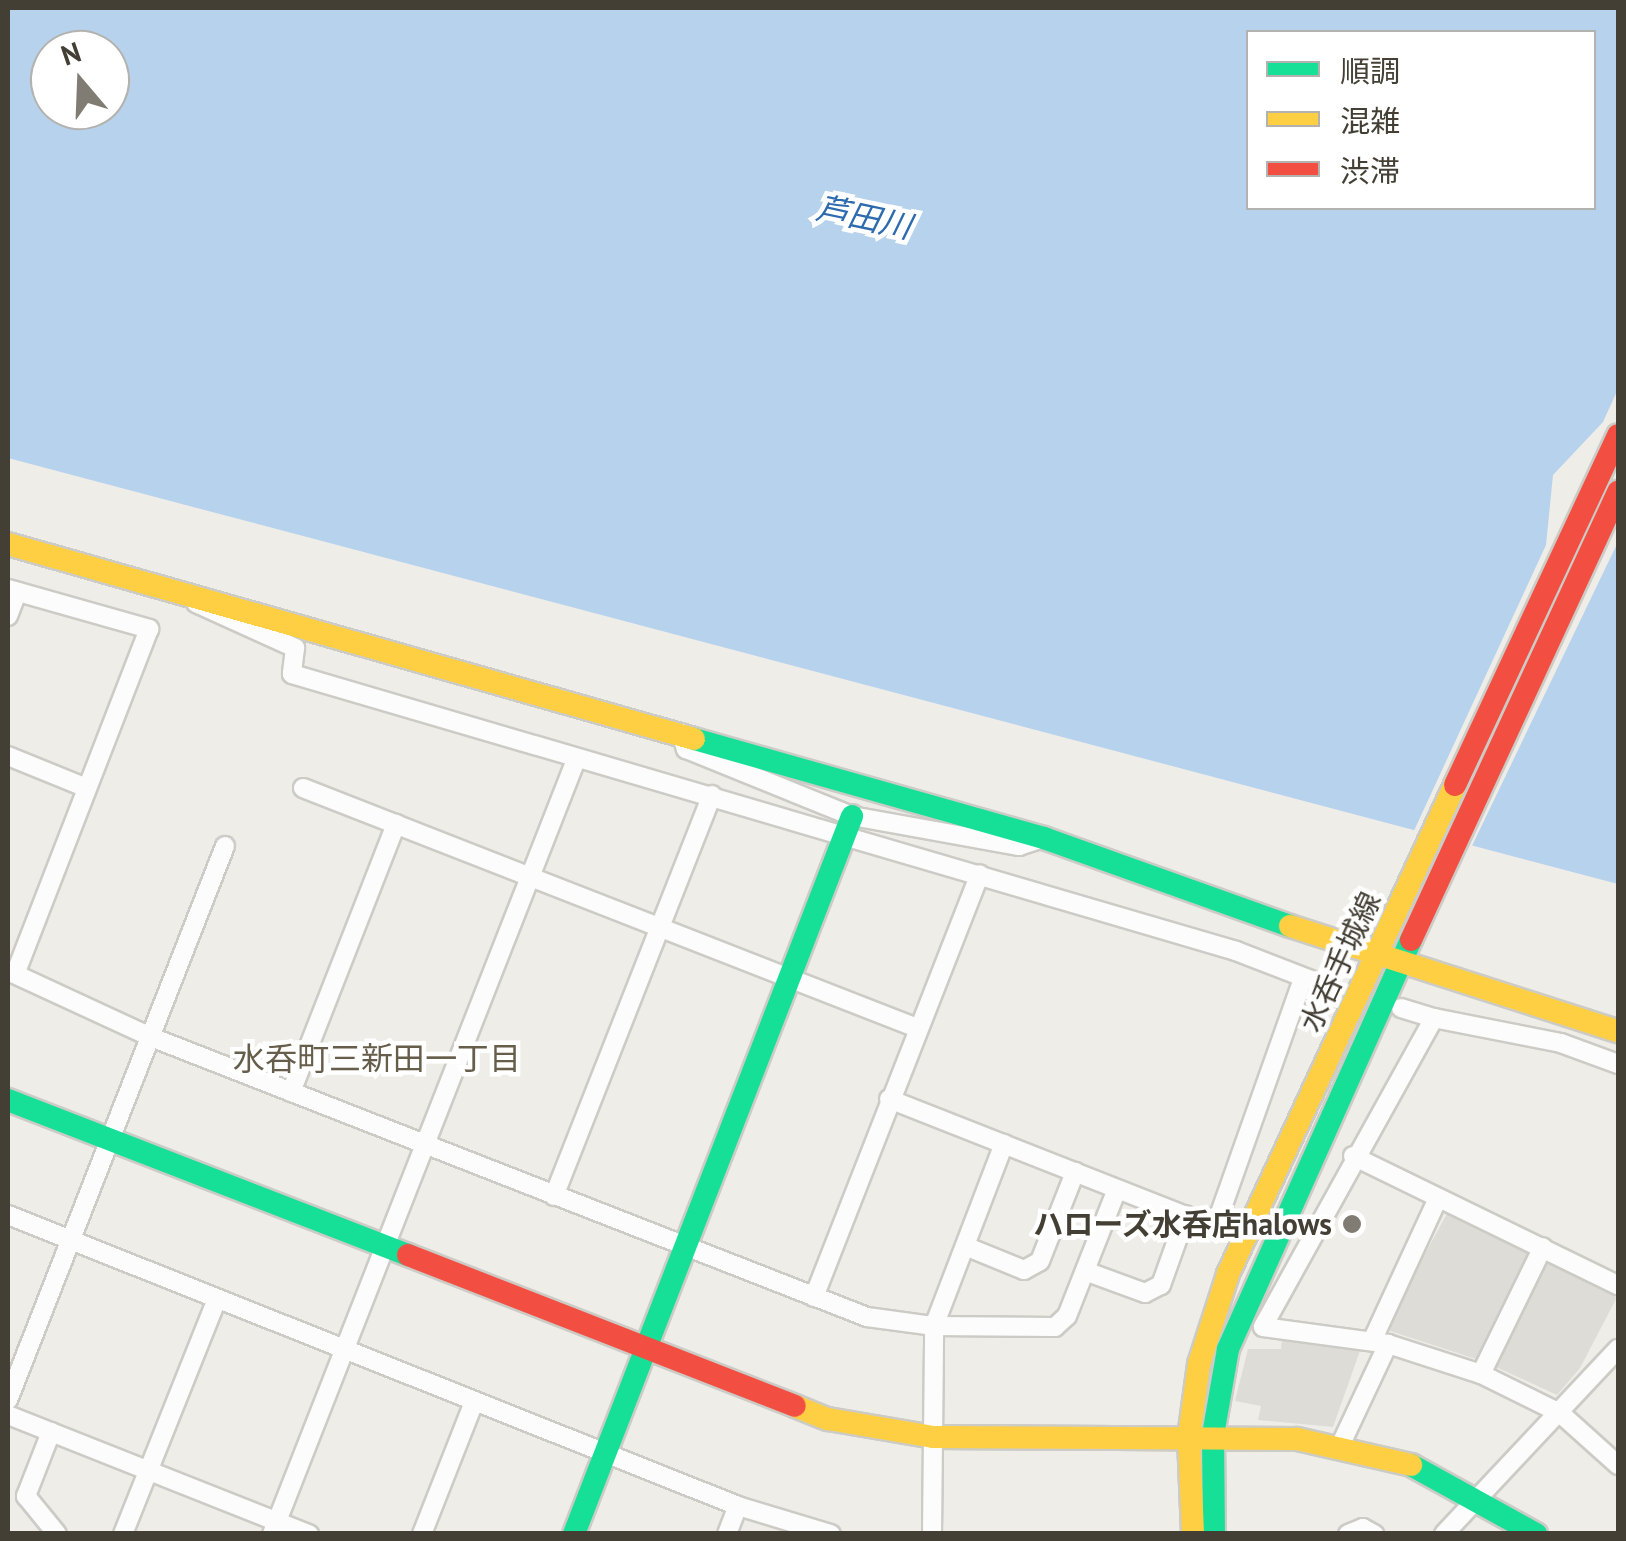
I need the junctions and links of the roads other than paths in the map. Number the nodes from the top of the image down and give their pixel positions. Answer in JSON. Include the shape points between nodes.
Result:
{"nodes":[{"id":1,"x":1618,"y":434,"type":"edge"},
{"id":2,"x":1618,"y":492,"type":"edge"},
{"id":3,"x":8,"y":544,"type":"edge"},
{"id":4,"x":12,"y":590,"type":"edge"},
{"id":5,"x":190,"y":595,"type":"junction"},
{"id":6,"x":8,"y":616,"type":"edge"},
{"id":7,"x":681,"y":733,"type":"junction"},
{"id":8,"x":8,"y":756,"type":"edge"},
{"id":9,"x":576,"y":760,"type":"junction"},
{"id":10,"x":87,"y":788,"type":"junction"},
{"id":11,"x":303,"y":788,"type":"dead end"},
{"id":12,"x":712,"y":794,"type":"junction"},
{"id":13,"x":396,"y":824,"type":"junction"},
{"id":14,"x":850,"y":826,"type":"junction"},
{"id":15,"x":1044,"y":838,"type":"junction"},
{"id":16,"x":225,"y":846,"type":"dead end"},
{"id":17,"x":980,"y":874,"type":"junction"},
{"id":18,"x":530,"y":877,"type":"junction"},
{"id":19,"x":1404,"y":924,"type":"junction"},
{"id":20,"x":659,"y":927,"type":"junction"},
{"id":21,"x":1377,"y":955,"type":"junction"},
{"id":22,"x":1400,"y":962,"type":"junction"},
{"id":23,"x":11,"y":973,"type":"edge"},
{"id":24,"x":1302,"y":979,"type":"junction"},
{"id":25,"x":793,"y":980,"type":"junction"},
{"id":26,"x":1334,"y":989,"type":"dead end"},
{"id":27,"x":1401,"y":1008,"type":"dead end"},
{"id":28,"x":1434,"y":1018,"type":"junction"},
{"id":29,"x":917,"y":1028,"type":"junction"},
{"id":30,"x":1618,"y":1031,"type":"edge"},
{"id":31,"x":151,"y":1037,"type":"junction"},
{"id":32,"x":1618,"y":1064,"type":"edge"},
{"id":33,"x":291,"y":1092,"type":"junction"},
{"id":34,"x":889,"y":1099,"type":"junction"},
{"id":35,"x":8,"y":1100,"type":"edge"},
{"id":36,"x":112,"y":1141,"type":"junction"},
{"id":37,"x":1004,"y":1144,"type":"junction"},
{"id":38,"x":425,"y":1146,"type":"junction"},
{"id":39,"x":1353,"y":1156,"type":"junction"},
{"id":40,"x":1076,"y":1172,"type":"junction"},
{"id":41,"x":1117,"y":1189,"type":"junction"},
{"id":42,"x":554,"y":1196,"type":"junction"},
{"id":43,"x":1438,"y":1198,"type":"junction"},
{"id":44,"x":8,"y":1215,"type":"edge"},
{"id":45,"x":1186,"y":1215,"type":"junction"},
{"id":46,"x":71,"y":1243,"type":"junction"},
{"id":47,"x":965,"y":1246,"type":"junction"},
{"id":48,"x":1543,"y":1247,"type":"junction"},
{"id":49,"x":385,"y":1248,"type":"junction"},
{"id":50,"x":686,"y":1250,"type":"junction"},
{"id":51,"x":1084,"y":1271,"type":"junction"},
{"id":52,"x":1618,"y":1285,"type":"edge"},
{"id":53,"x":814,"y":1297,"type":"junction"},
{"id":54,"x":216,"y":1300,"type":"junction"},
{"id":55,"x":934,"y":1326,"type":"junction"},
{"id":56,"x":1380,"y":1342,"type":"junction"},
{"id":57,"x":1618,"y":1349,"type":"edge"},
{"id":58,"x":644,"y":1350,"type":"junction"},
{"id":59,"x":344,"y":1351,"type":"junction"},
{"id":60,"x":1481,"y":1374,"type":"junction"},
{"id":61,"x":8,"y":1400,"type":"edge"},
{"id":62,"x":474,"y":1402,"type":"junction"},
{"id":63,"x":1560,"y":1413,"type":"junction"},
{"id":64,"x":8,"y":1416,"type":"edge"},
{"id":65,"x":51,"y":1432,"type":"junction"},
{"id":66,"x":1213,"y":1435,"type":"junction"},
{"id":67,"x":1188,"y":1436,"type":"junction"},
{"id":68,"x":933,"y":1438,"type":"junction"},
{"id":69,"x":1340,"y":1446,"type":"junction"},
{"id":70,"x":606,"y":1453,"type":"junction"},
{"id":71,"x":1618,"y":1465,"type":"edge"},
{"id":72,"x":148,"y":1470,"type":"junction"},
{"id":73,"x":1480,"y":1495,"type":"junction"},
{"id":74,"x":738,"y":1506,"type":"junction"},
{"id":75,"x":274,"y":1527,"type":"edge"},
{"id":76,"x":58,"y":1534,"type":"edge"},
{"id":77,"x":124,"y":1534,"type":"edge"},
{"id":78,"x":309,"y":1534,"type":"edge"},
{"id":79,"x":422,"y":1534,"type":"edge"},
{"id":80,"x":574,"y":1534,"type":"edge"},
{"id":81,"x":727,"y":1534,"type":"edge"},
{"id":82,"x":831,"y":1534,"type":"edge"},
{"id":83,"x":932,"y":1534,"type":"edge"},
{"id":84,"x":1193,"y":1534,"type":"edge"},
{"id":85,"x":1214,"y":1534,"type":"edge"},
{"id":86,"x":1348,"y":1534,"type":"edge"},
{"id":87,"x":1374,"y":1534,"type":"edge"},
{"id":88,"x":1444,"y":1534,"type":"edge"},
{"id":89,"x":1536,"y":1534,"type":"edge"}],
"edges":[{"from":1,"to":19,"type":"street","name":"水呑手城線"},
{"from":2,"to":19,"type":"street","name":"水呑手城線"},
{"from":3,"to":5,"type":"street"},
{"from":4,"to":6,"type":"street"},
{"from":4,"to":10,"type":"street","via":[[149,629]]},
{"from":5,"to":7,"type":"street"},
{"from":5,"to":9,"type":"street","via":[[202,611],[295,648],[292,674]]},
{"from":7,"to":14,"type":"street","via":[[686,748]]},
{"from":7,"to":15,"type":"street"},
{"from":8,"to":10,"type":"street"},
{"from":9,"to":12,"type":"street"},
{"from":9,"to":18,"type":"street"},
{"from":10,"to":23,"type":"street"},
{"from":11,"to":13,"type":"street"},
{"from":12,"to":14,"type":"street"},
{"from":12,"to":20,"type":"street"},
{"from":13,"to":18,"type":"street"},
{"from":13,"to":33,"type":"street"},
{"from":14,"to":15,"type":"street","via":[[1019,846]]},
{"from":14,"to":17,"type":"street"},
{"from":14,"to":25,"type":"street"},
{"from":15,"to":21,"type":"street"},
{"from":16,"to":31,"type":"street"},
{"from":17,"to":24,"type":"street","via":[[1236,951]]},
{"from":17,"to":29,"type":"street"},
{"from":18,"to":20,"type":"street"},
{"from":18,"to":38,"type":"street"},
{"from":19,"to":21,"type":"street","name":"水呑手城線"},
{"from":19,"to":22,"type":"street","name":"水呑手城線"},
{"from":20,"to":25,"type":"street"},
{"from":20,"to":42,"type":"street"},
{"from":21,"to":22,"type":"street"},
{"from":21,"to":67,"type":"street","name":"水呑手城線","via":[[1228,1274],[1199,1364]]},
{"from":22,"to":30,"type":"street"},
{"from":22,"to":66,"type":"street","name":"水呑手城線","via":[[1254,1279],[1228,1349]]},
{"from":23,"to":31,"type":"street"},
{"from":24,"to":26,"type":"street"},
{"from":24,"to":45,"type":"street","via":[[1219,1216],[1202,1222]]},
{"from":25,"to":29,"type":"street"},
{"from":25,"to":50,"type":"street"},
{"from":27,"to":28,"type":"street"},
{"from":28,"to":32,"type":"street","via":[[1560,1043]]},
{"from":28,"to":39,"type":"street"},
{"from":29,"to":34,"type":"street"},
{"from":31,"to":33,"type":"street"},
{"from":31,"to":36,"type":"street"},
{"from":33,"to":38,"type":"street"},
{"from":34,"to":37,"type":"street"},
{"from":34,"to":53,"type":"street"},
{"from":35,"to":36,"type":"street"},
{"from":36,"to":46,"type":"street"},
{"from":36,"to":49,"type":"street"},
{"from":37,"to":40,"type":"street"},
{"from":37,"to":47,"type":"street"},
{"from":38,"to":42,"type":"street"},
{"from":38,"to":49,"type":"street"},
{"from":39,"to":43,"type":"street"},
{"from":39,"to":56,"type":"street","via":[[1264,1327]]},
{"from":40,"to":41,"type":"street"},
{"from":40,"to":47,"type":"street","via":[[1040,1261],[1024,1270]]},
{"from":41,"to":45,"type":"street"},
{"from":41,"to":51,"type":"street"},
{"from":42,"to":50,"type":"street"},
{"from":43,"to":48,"type":"street"},
{"from":43,"to":56,"type":"street"},
{"from":44,"to":46,"type":"street"},
{"from":45,"to":51,"type":"street","via":[[1161,1285],[1144,1293]]},
{"from":46,"to":54,"type":"street"},
{"from":46,"to":61,"type":"street"},
{"from":47,"to":55,"type":"street"},
{"from":48,"to":52,"type":"street"},
{"from":48,"to":60,"type":"street"},
{"from":49,"to":58,"type":"street"},
{"from":49,"to":59,"type":"street"},
{"from":50,"to":53,"type":"street"},
{"from":50,"to":58,"type":"street"},
{"from":51,"to":55,"type":"street","via":[[1067,1316],[1054,1327]]},
{"from":53,"to":55,"type":"street","via":[[867,1317]]},
{"from":54,"to":59,"type":"street"},
{"from":54,"to":72,"type":"street"},
{"from":55,"to":68,"type":"street"},
{"from":56,"to":60,"type":"street"},
{"from":56,"to":69,"type":"street"},
{"from":57,"to":63,"type":"street"},
{"from":58,"to":68,"type":"street","via":[[780,1405],[875,1432]]},
{"from":58,"to":70,"type":"street"},
{"from":59,"to":62,"type":"street"},
{"from":59,"to":75,"type":"street"},
{"from":60,"to":63,"type":"street"},
{"from":62,"to":70,"type":"street"},
{"from":62,"to":79,"type":"street"},
{"from":63,"to":71,"type":"street"},
{"from":63,"to":73,"type":"street"},
{"from":64,"to":65,"type":"street"},
{"from":65,"to":72,"type":"street"},
{"from":65,"to":76,"type":"street","via":[[26,1496]]},
{"from":66,"to":67,"type":"street"},
{"from":66,"to":69,"type":"street"},
{"from":66,"to":85,"type":"street","name":"水呑手城線"},
{"from":67,"to":68,"type":"street"},
{"from":67,"to":84,"type":"street","name":"水呑手城線"},
{"from":68,"to":83,"type":"street"},
{"from":69,"to":73,"type":"street","via":[[1428,1468]]},
{"from":70,"to":74,"type":"street"},
{"from":70,"to":80,"type":"street"},
{"from":72,"to":75,"type":"street"},
{"from":72,"to":77,"type":"street"},
{"from":73,"to":88,"type":"street"},
{"from":73,"to":89,"type":"street"},
{"from":74,"to":81,"type":"street"},
{"from":74,"to":82,"type":"street"},
{"from":75,"to":78,"type":"street"},
{"from":86,"to":87,"type":"street","via":[[1363,1528]]}]}
